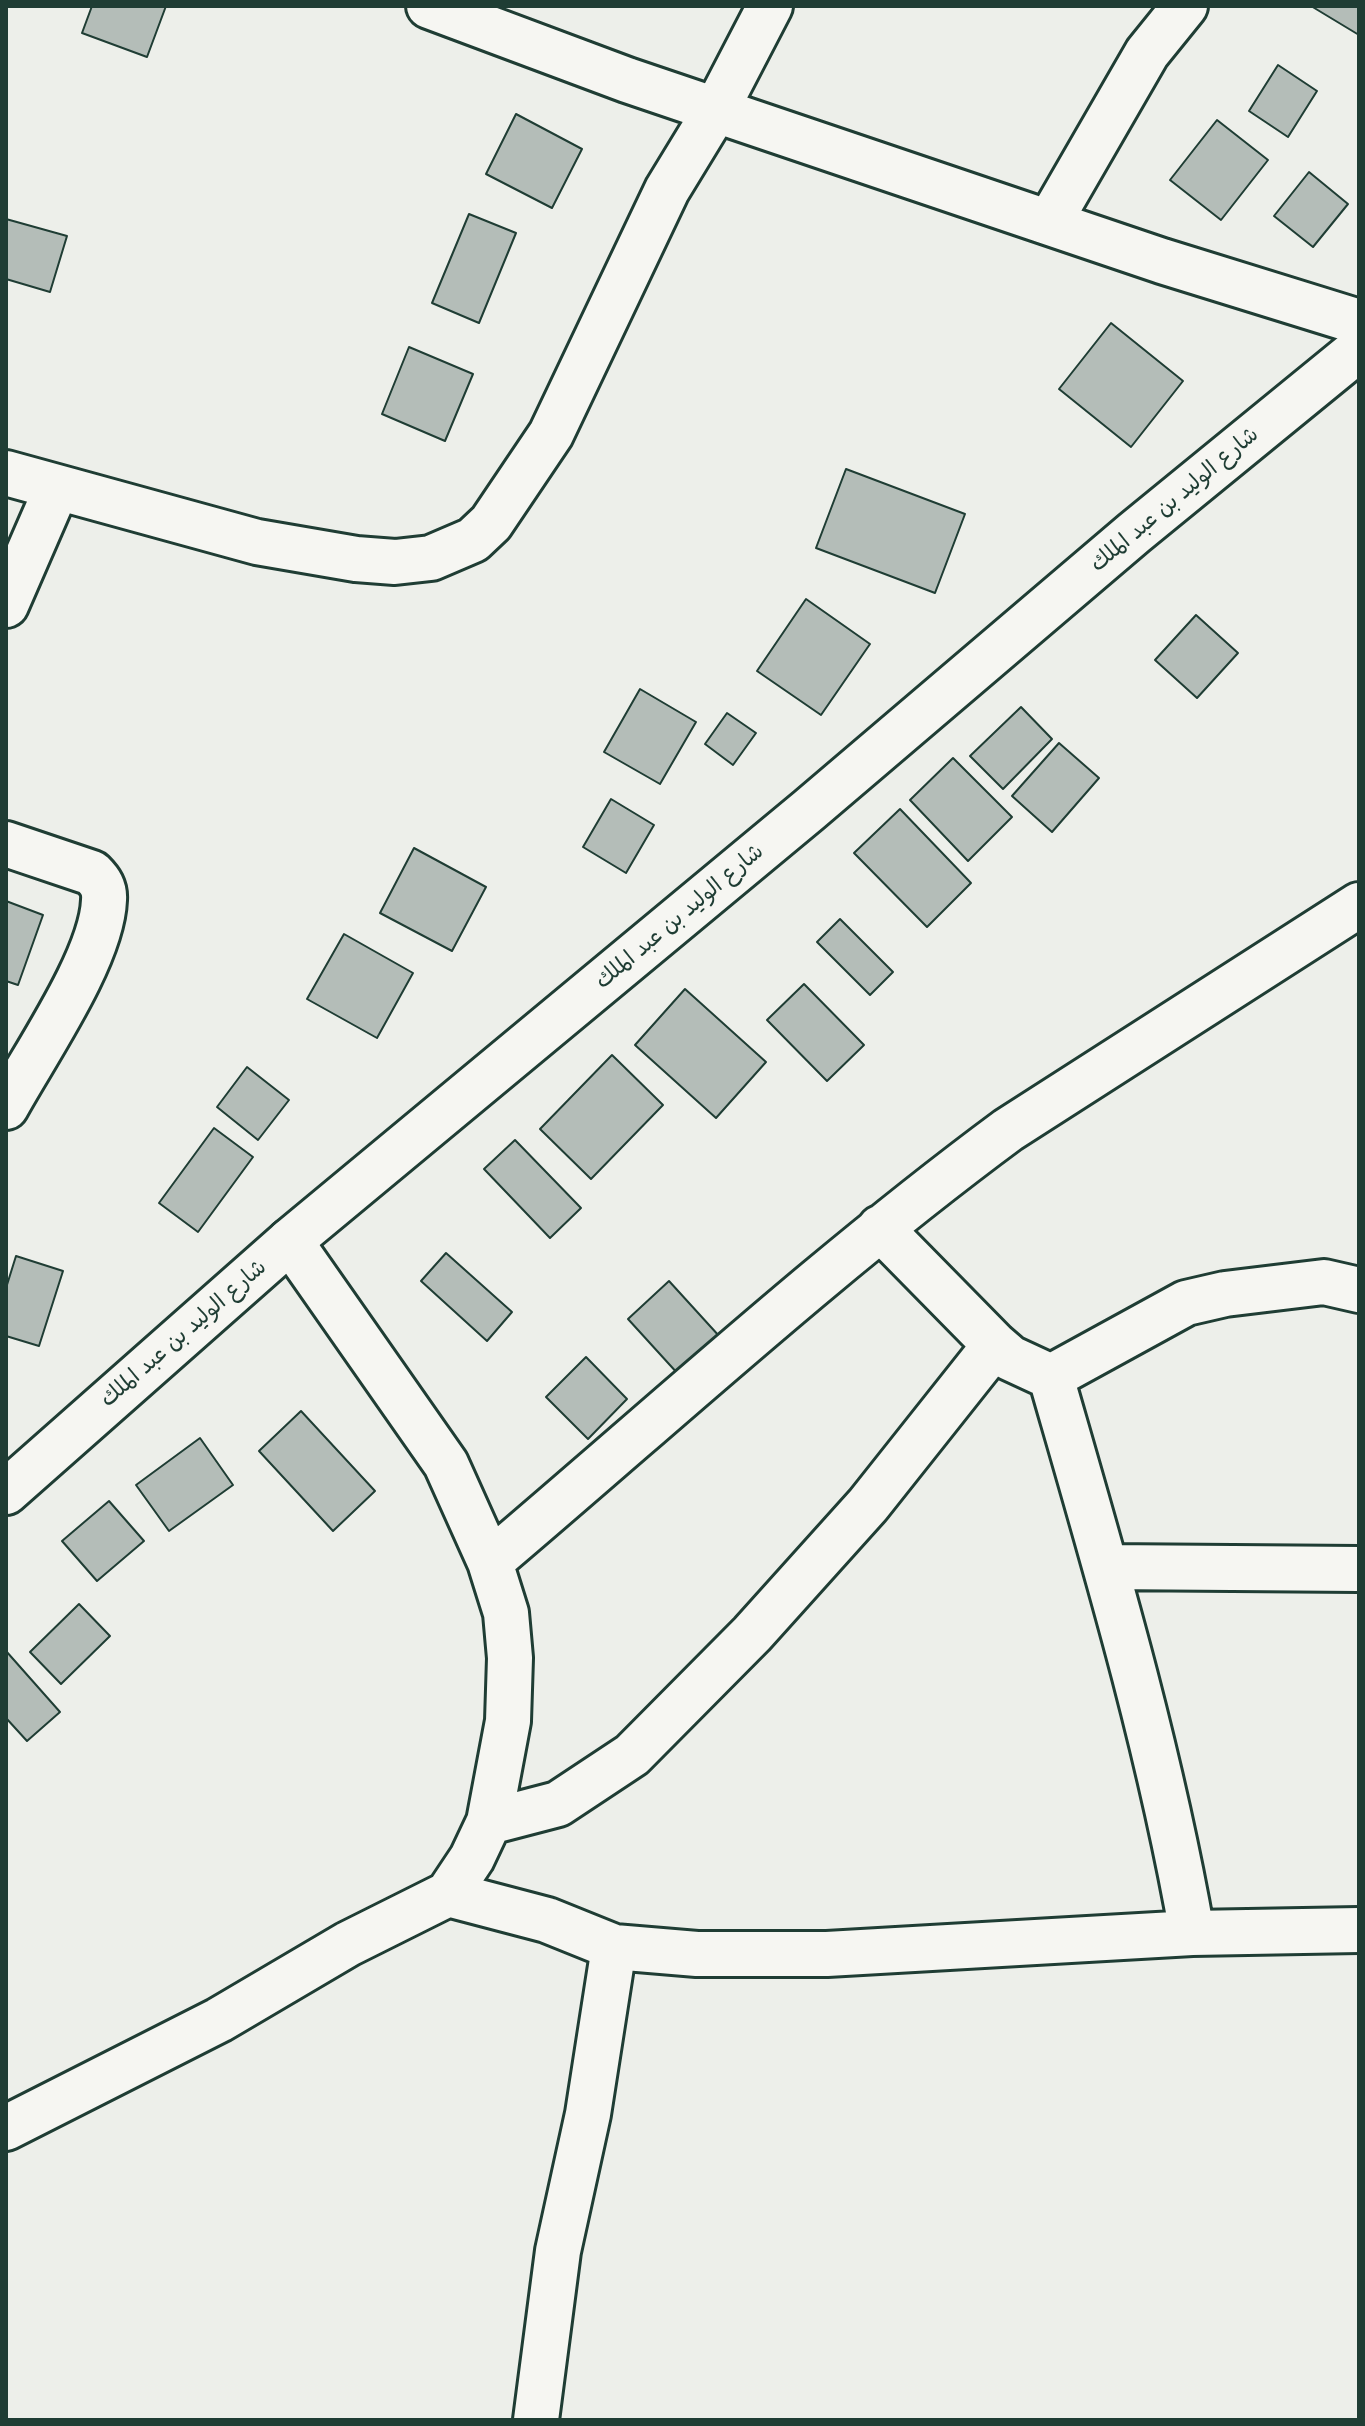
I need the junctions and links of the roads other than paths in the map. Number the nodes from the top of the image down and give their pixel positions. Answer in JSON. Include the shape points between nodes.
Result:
{"nodes":[{"id":1,"x":429,"y":6,"type":"edge"},
{"id":2,"x":770,"y":6,"type":"edge"},
{"id":3,"x":1185,"y":6,"type":"edge"},
{"id":4,"x":717,"y":108,"type":"junction"},
{"id":5,"x":1050,"y":221,"type":"junction"},
{"id":6,"x":1359,"y":322,"type":"edge"},
{"id":7,"x":1359,"y":349,"type":"edge"},
{"id":8,"x":6,"y":473,"type":"edge"},
{"id":9,"x":56,"y":490,"type":"junction"},
{"id":10,"x":6,"y":605,"type":"edge"},
{"id":11,"x":6,"y":844,"type":"edge"},
{"id":12,"x":1359,"y":905,"type":"edge"},
{"id":13,"x":6,"y":1107,"type":"edge"},
{"id":14,"x":880,"y":1228,"type":"junction"},
{"id":15,"x":290,"y":1241,"type":"junction"},
{"id":16,"x":1359,"y":1290,"type":"edge"},
{"id":17,"x":995,"y":1345,"type":"junction"},
{"id":18,"x":1051,"y":1377,"type":"junction"},
{"id":19,"x":9,"y":1484,"type":"edge"},
{"id":20,"x":490,"y":1562,"type":"junction"},
{"id":21,"x":1106,"y":1567,"type":"junction"},
{"id":22,"x":1359,"y":1569,"type":"edge"},
{"id":23,"x":489,"y":1822,"type":"junction"},
{"id":24,"x":448,"y":1894,"type":"junction"},
{"id":25,"x":1359,"y":1930,"type":"edge"},
{"id":26,"x":1192,"y":1933,"type":"junction"},
{"id":27,"x":614,"y":1947,"type":"junction"},
{"id":28,"x":6,"y":2128,"type":"edge"},
{"id":29,"x":536,"y":2420,"type":"edge"}],
"edges":[{"from":1,"to":4,"type":"street"},
{"from":2,"to":4,"type":"street"},
{"from":3,"to":5,"type":"street","via":[[1147,53]]},
{"from":4,"to":5,"type":"street"},
{"from":4,"to":9,"type":"street","via":[[667,190],[551,434],[491,523],[473,540],[431,558],[356,559],[257,542]]},
{"from":5,"to":6,"type":"street"},
{"from":7,"to":15,"type":"street","name":"شارع الوليد بن عبد الملك"},
{"from":8,"to":9,"type":"street"},
{"from":9,"to":10,"type":"street"},
{"from":11,"to":13,"type":"street","via":[[92,873],[105,897],[89,954]]},
{"from":12,"to":14,"type":"street","via":[[1008,1130]]},
{"from":14,"to":17,"type":"street"},
{"from":14,"to":20,"type":"street"},
{"from":15,"to":19,"type":"street","name":"شارع الوليد بن عبد الملك"},
{"from":15,"to":20,"type":"street","via":[[446,1464]]},
{"from":16,"to":18,"type":"street","via":[[1324,1282],[1186,1303]]},
{"from":17,"to":18,"type":"street"},
{"from":17,"to":23,"type":"street","via":[[857,1517],[752,1634],[632,1755],[558,1804]]},
{"from":18,"to":21,"type":"street"},
{"from":20,"to":23,"type":"street","via":[[506,1613],[510,1658],[508,1721]]},
{"from":21,"to":22,"type":"street"},
{"from":21,"to":26,"type":"street","via":[[1174,1827]]},
{"from":23,"to":24,"type":"street"},
{"from":24,"to":27,"type":"street","via":[[547,1920]]},
{"from":24,"to":28,"type":"street","via":[[348,1944],[219,2020]]},
{"from":25,"to":26,"type":"street"},
{"from":26,"to":27,"type":"street","via":[[827,1954],[697,1954]]},
{"from":27,"to":29,"type":"street","via":[[588,2114],[558,2251]]}]}
